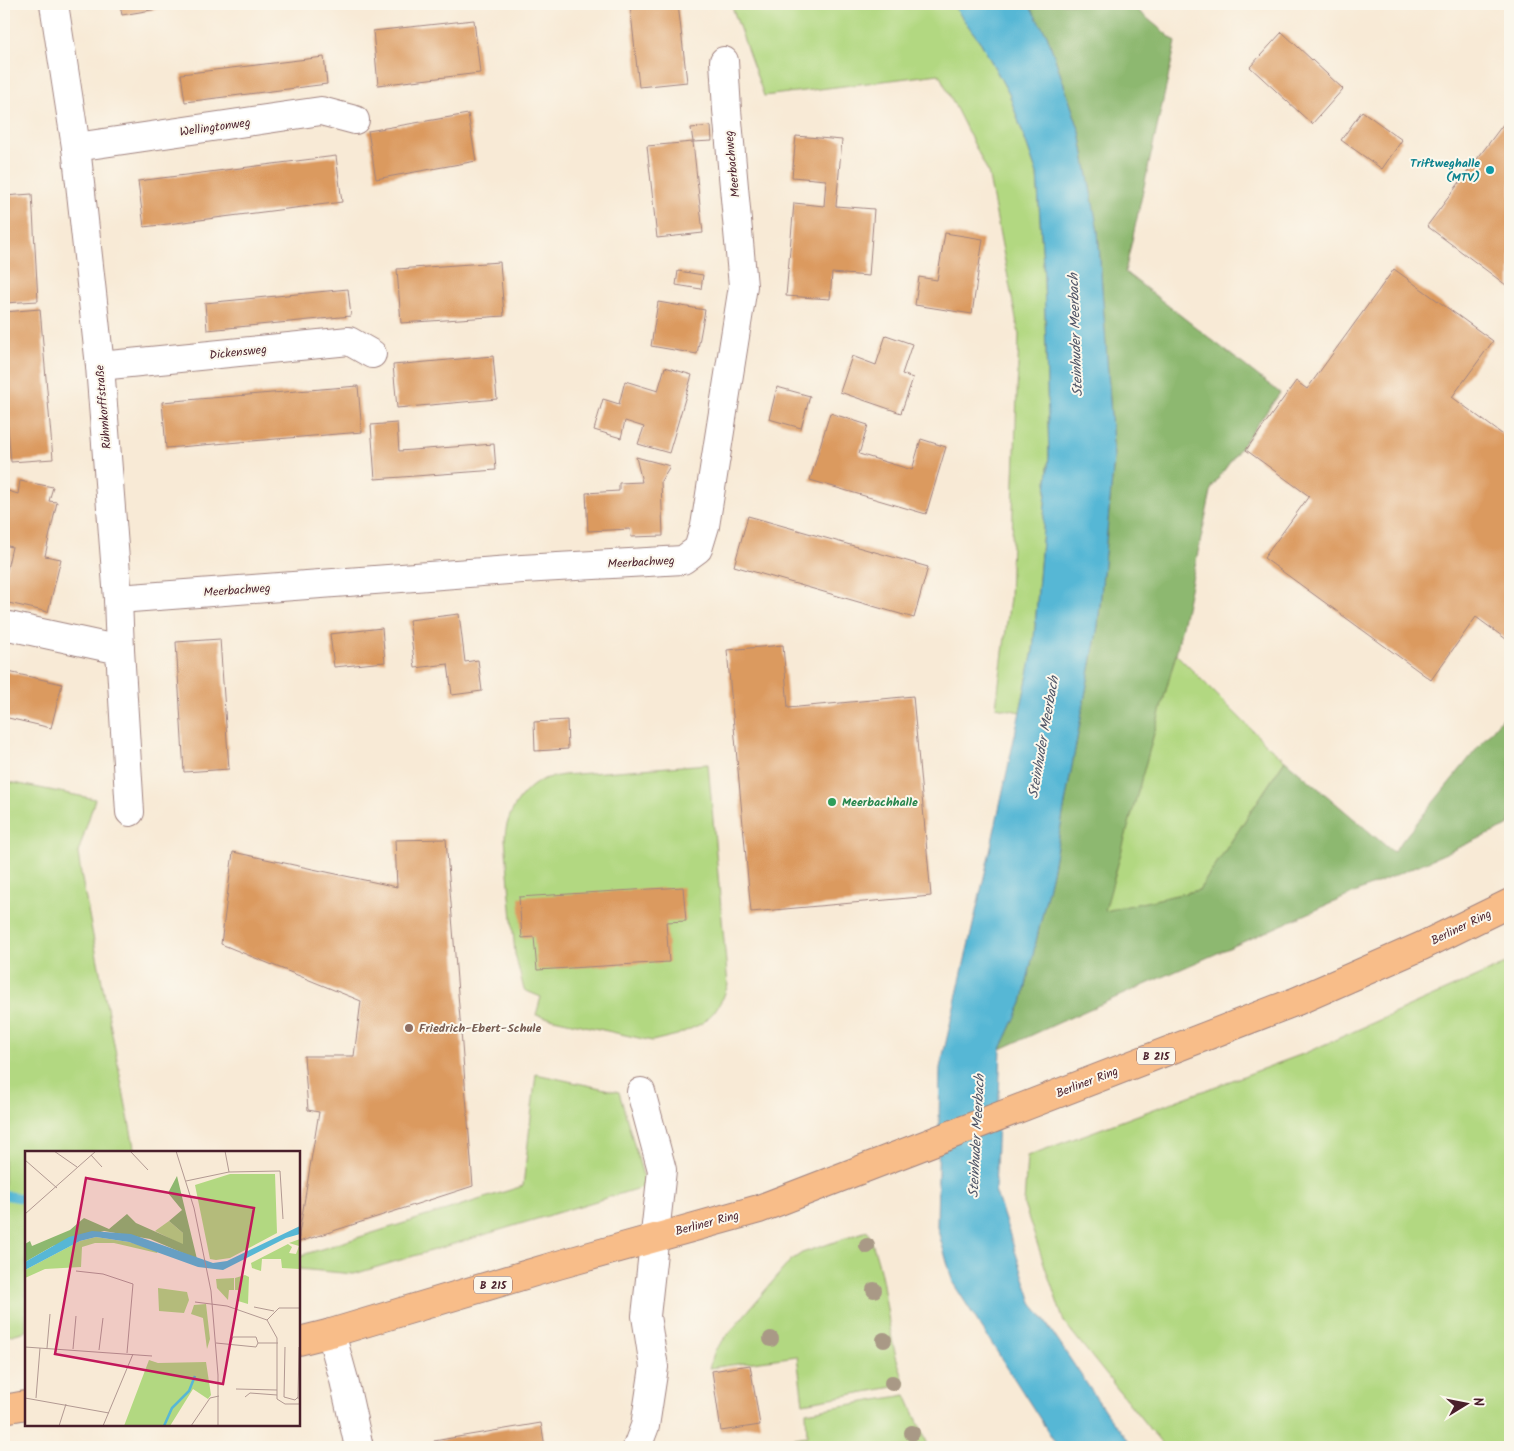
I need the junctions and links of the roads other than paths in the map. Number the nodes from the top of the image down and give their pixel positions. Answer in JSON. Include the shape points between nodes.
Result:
{"nodes":[{"id":1,"x":54,"y":4,"type":"edge"},
{"id":2,"x":724,"y":61,"type":"dead end"},
{"id":3,"x":354,"y":120,"type":"dead end"},
{"id":4,"x":76,"y":147,"type":"junction"},
{"id":5,"x":372,"y":354,"type":"dead end"},
{"id":6,"x":100,"y":366,"type":"junction"},
{"id":7,"x":118,"y":599,"type":"junction"},
{"id":8,"x":4,"y":625,"type":"edge"},
{"id":9,"x":120,"y":650,"type":"junction"},
{"id":10,"x":130,"y":812,"type":"dead end"},
{"id":11,"x":1510,"y":903,"type":"edge"},
{"id":12,"x":641,"y":1092,"type":"dead end"},
{"id":13,"x":655,"y":1238,"type":"junction"},
{"id":14,"x":331,"y":1333,"type":"junction"},
{"id":15,"x":300,"y":1341,"type":"edge"},
{"id":16,"x":25,"y":1405,"type":"edge"},
{"id":17,"x":4,"y":1409,"type":"edge"},
{"id":18,"x":359,"y":1447,"type":"edge"},
{"id":19,"x":637,"y":1447,"type":"edge"}],
"edges":[{"from":1,"to":4,"type":"street","name":"Rühmkorffstraße"},
{"from":2,"to":7,"type":"street","name":"Meerbachweg","via":[[743,286],[705,526],[698,549],[683,560]]},
{"from":3,"to":4,"type":"street","name":"Wellingtonweg","via":[[322,112]]},
{"from":4,"to":6,"type":"street","name":"Rühmkorffstraße"},
{"from":5,"to":6,"type":"street","name":"Dickensweg","via":[[349,342]]},
{"from":6,"to":7,"type":"street","name":"Rühmkorffstraße"},
{"from":7,"to":9,"type":"street","name":"Rühmkorffstraße"},
{"from":8,"to":9,"type":"street"},
{"from":9,"to":10,"type":"street","name":"Rühmkorffstraße"},
{"from":11,"to":13,"type":"main road","name":"Berliner Ring","number":"B 215","via":[[1297,1001],[759,1209]]},
{"from":12,"to":13,"type":"street","name":"Berliner Ring","via":[[662,1170]]},
{"from":13,"to":14,"type":"main road","name":"Berliner Ring","number":"B 215"},
{"from":13,"to":19,"type":"street","via":[[646,1316],[654,1367],[645,1426]]},
{"from":14,"to":15,"type":"main road","name":"Berliner Ring","number":"B 215"},
{"from":14,"to":18,"type":"street"},
{"from":16,"to":17,"type":"main road"}]}
